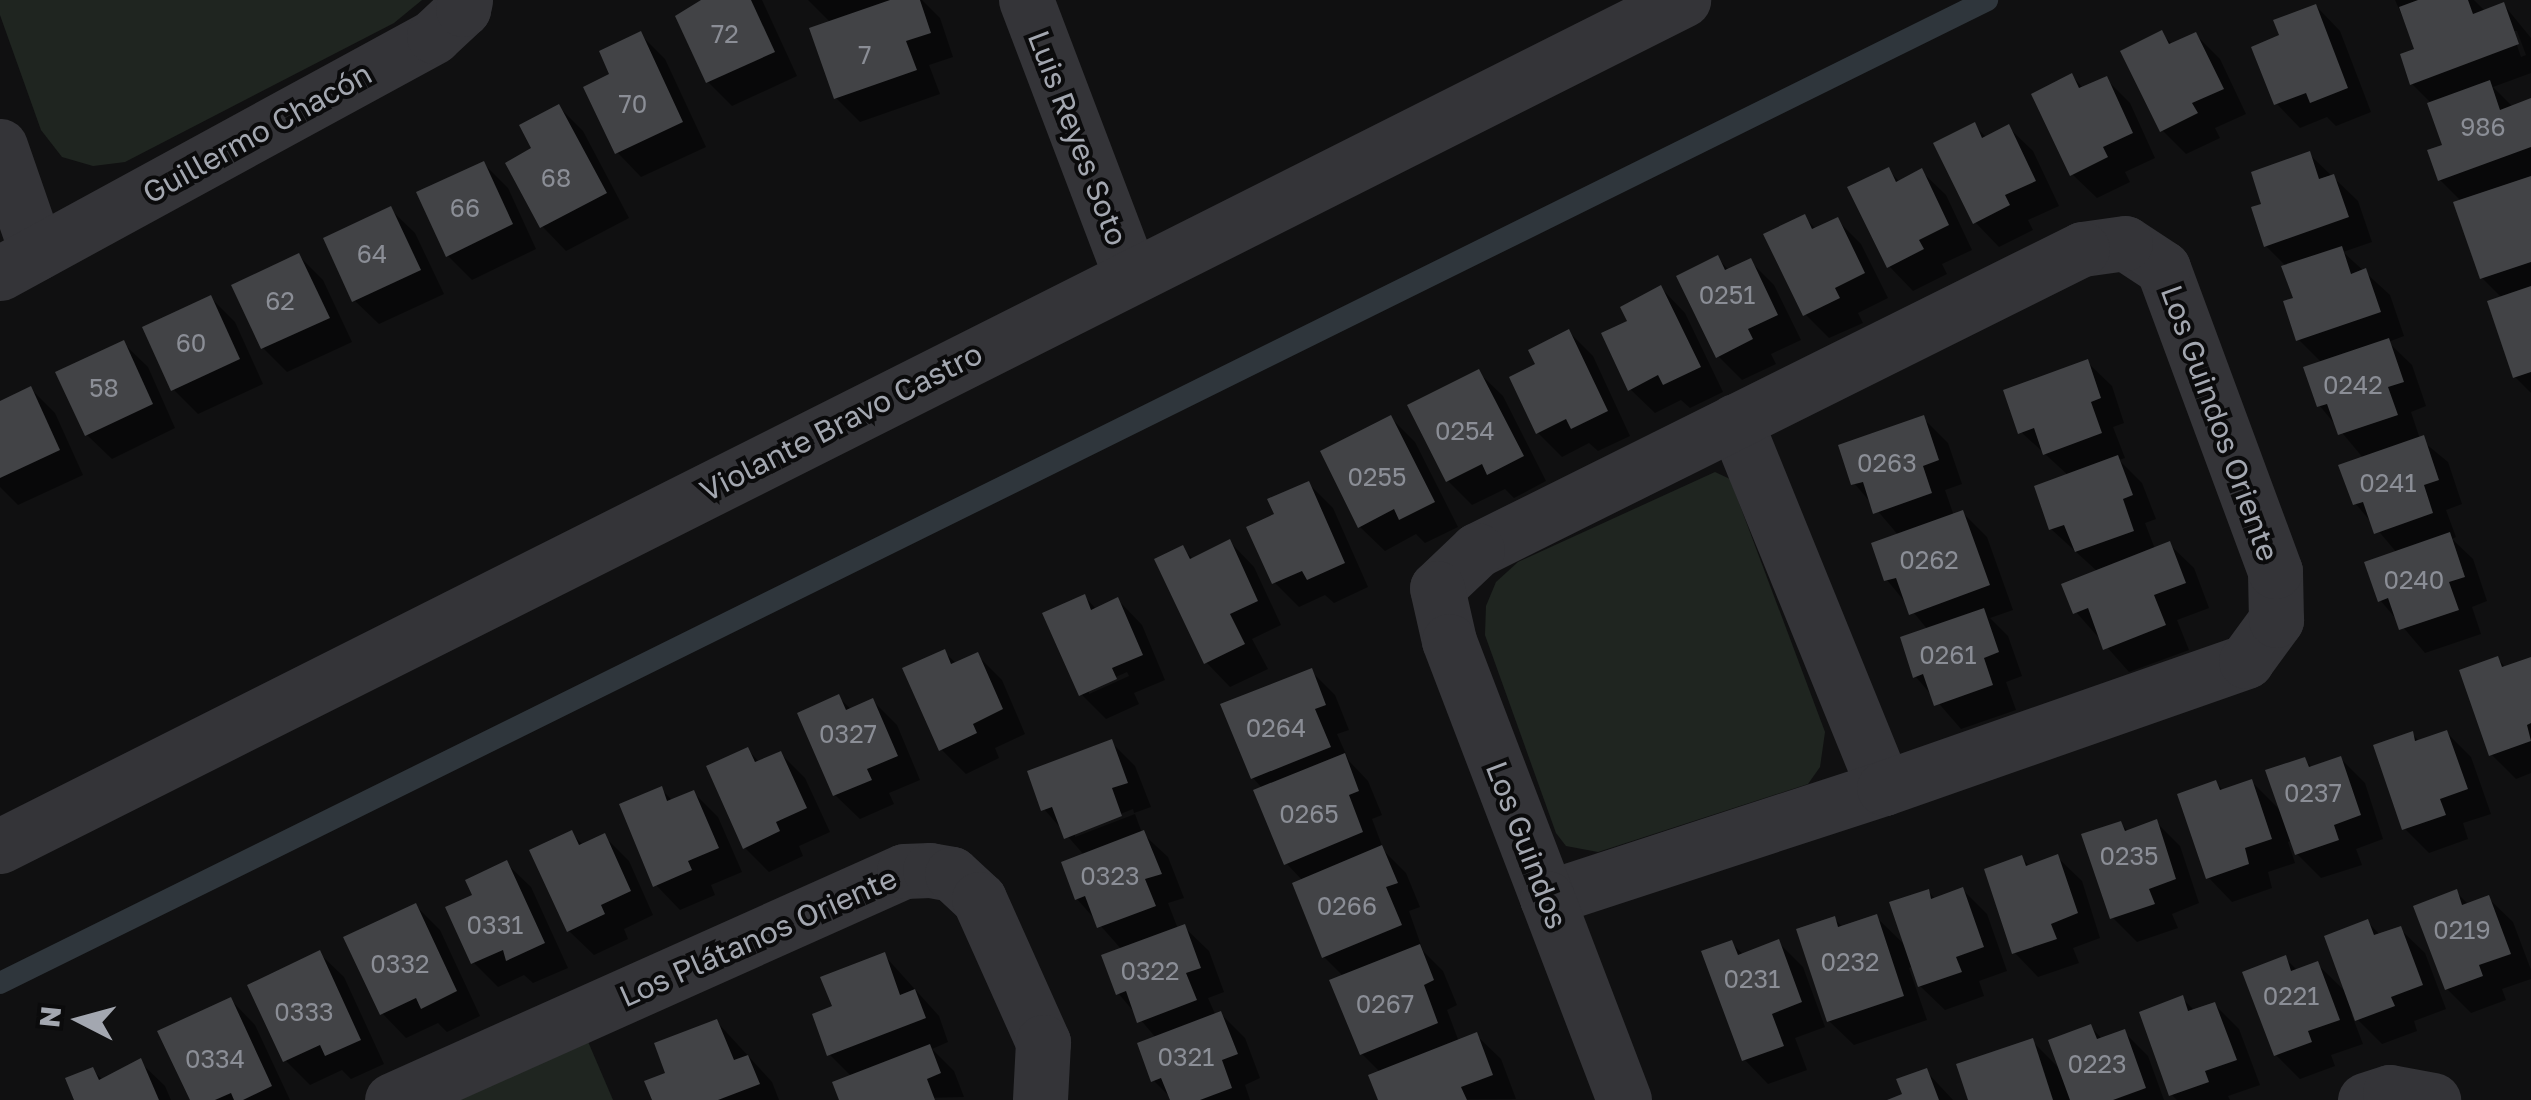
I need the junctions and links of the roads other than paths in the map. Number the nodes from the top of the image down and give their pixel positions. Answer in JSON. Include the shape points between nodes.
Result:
{"nodes":[{"id":1,"x":465,"y":0,"type":"edge"},
{"id":2,"x":1026,"y":0,"type":"edge"},
{"id":3,"x":1683,"y":0,"type":"edge"},
{"id":4,"x":0,"y":146,"type":"edge"},
{"id":5,"x":18,"y":263,"type":"edge"},
{"id":6,"x":1131,"y":276,"type":"junction"},
{"id":7,"x":1735,"y":421,"type":"junction"},
{"id":8,"x":1437,"y":588,"type":"joint"},
{"id":9,"x":1884,"y":788,"type":"junction"},
{"id":10,"x":0,"y":846,"type":"edge"},
{"id":11,"x":1546,"y":898,"type":"junction"},
{"id":12,"x":392,"y":1100,"type":"edge"},
{"id":13,"x":1040,"y":1100,"type":"edge"},
{"id":14,"x":1624,"y":1100,"type":"edge"},
{"id":15,"x":2364,"y":1100,"type":"edge"},
{"id":16,"x":2434,"y":1100,"type":"edge"}],
"edges":[{"from":1,"to":5,"type":"street","name":"Guillermo Chacón","via":[[434,36]]},
{"from":2,"to":6,"type":"street","name":"Luis Reyes Soto"},
{"from":3,"to":6,"type":"street","name":"Violante Bravo Castro"},
{"from":4,"to":5,"type":"street","name":"Guillermo Chacón"},
{"from":6,"to":10,"type":"street","name":"Violante Bravo Castro"},
{"from":7,"to":8,"type":"street","name":"Los Guindos Oriente","via":[[1477,550]]},
{"from":7,"to":9,"type":"street"},
{"from":7,"to":9,"type":"street","name":"Los Guindos Oriente","via":[[2082,248],[2125,243],[2163,268],[2275,571],[2276,620],[2246,660]]},
{"from":8,"to":11,"type":"street","name":"Los Guindos","via":[[1449,641]]},
{"from":9,"to":11,"type":"street","name":"Los Guindos Oriente"},
{"from":11,"to":14,"type":"street","name":"Los Guindos"},
{"from":12,"to":13,"type":"street","name":"Los Plátanos Oriente","via":[[904,871],[930,870],[952,874],[979,900],[1043,1042]]},
{"from":15,"to":16,"type":"street","via":[[2390,1092]]}]}
